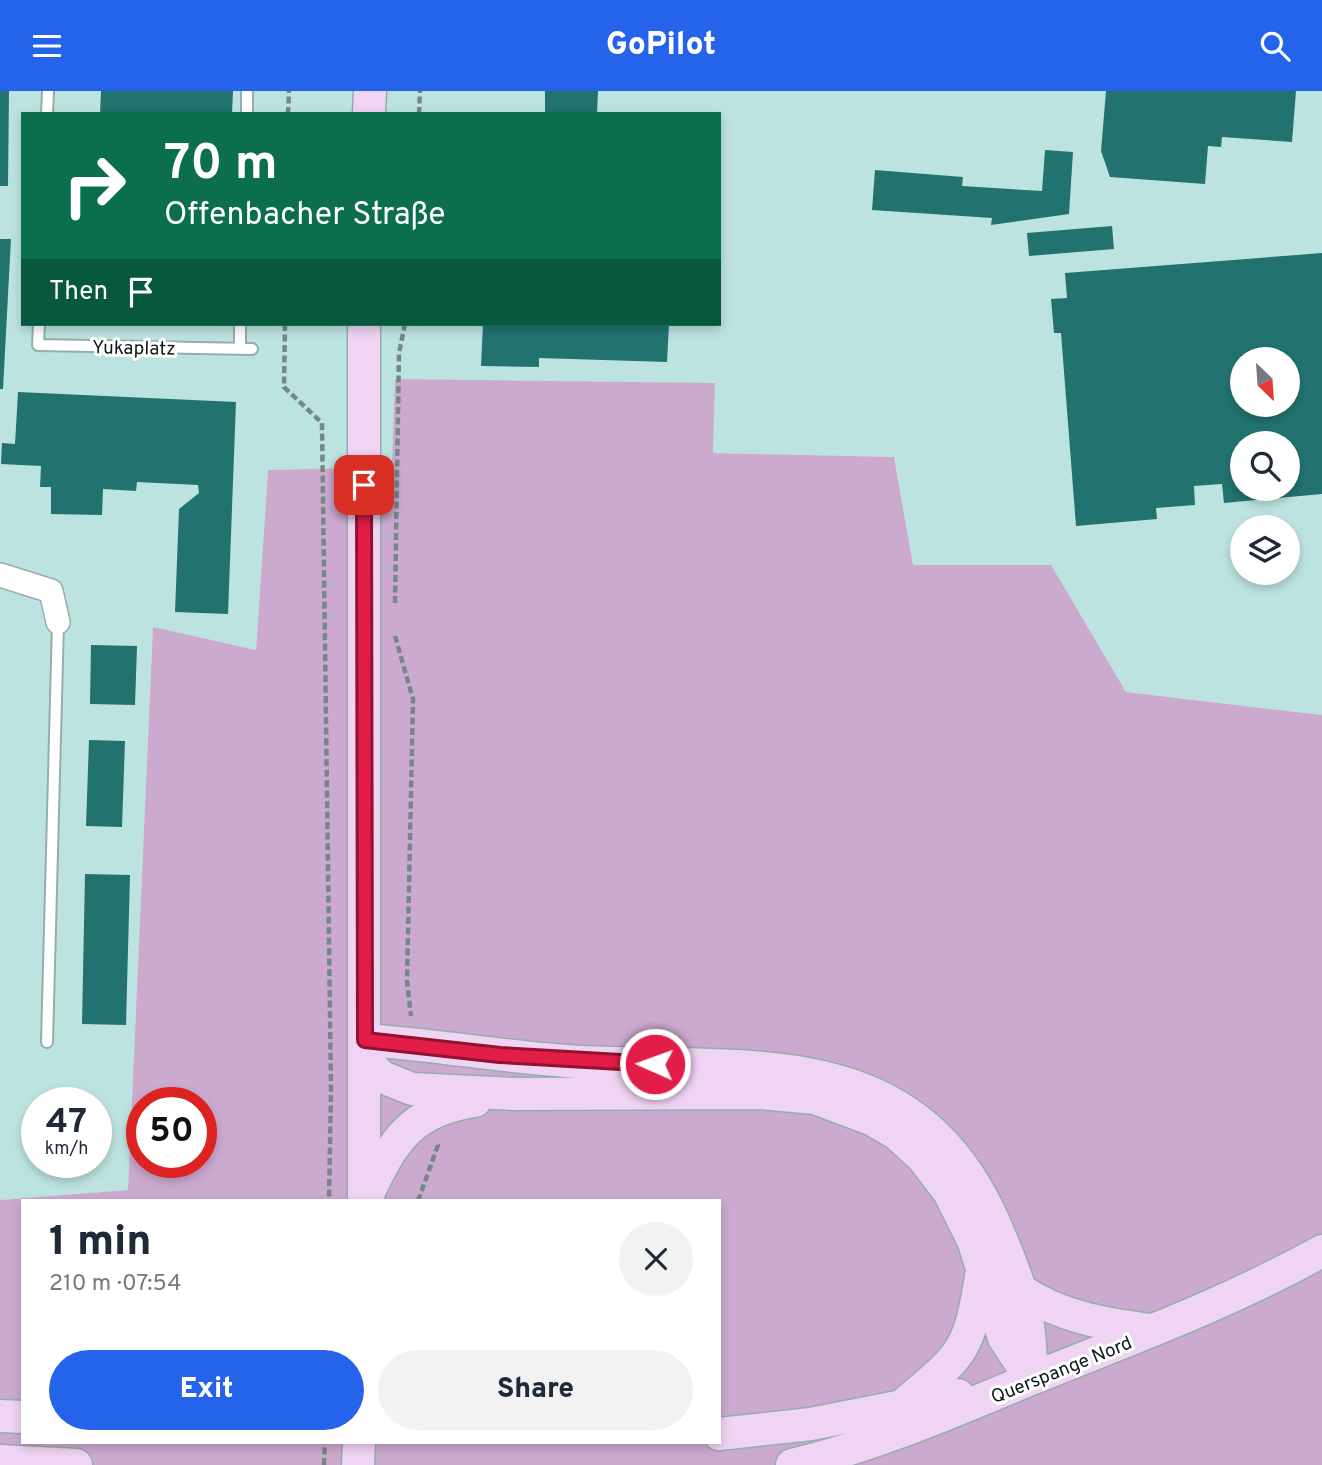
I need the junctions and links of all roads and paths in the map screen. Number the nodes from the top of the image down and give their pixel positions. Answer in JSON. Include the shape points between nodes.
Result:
{"nodes":[{"id":1,"x":48,"y":91,"type":"edge"},
{"id":2,"x":247,"y":91,"type":"edge"},
{"id":3,"x":289,"y":91,"type":"edge"},
{"id":4,"x":370,"y":91,"type":"edge"},
{"id":5,"x":420,"y":91,"type":"edge"},
{"id":6,"x":47,"y":112,"type":"edge"},
{"id":7,"x":247,"y":112,"type":"edge"},
{"id":8,"x":288,"y":112,"type":"edge"},
{"id":9,"x":369,"y":112,"type":"edge"},
{"id":10,"x":419,"y":112,"type":"edge"},
{"id":11,"x":39,"y":326,"type":"edge"},
{"id":12,"x":240,"y":326,"type":"edge"},
{"id":13,"x":285,"y":326,"type":"edge"},
{"id":14,"x":364,"y":326,"type":"edge"},
{"id":15,"x":405,"y":326,"type":"edge"},
{"id":16,"x":240,"y":349,"type":"junction"},
{"id":17,"x":252,"y":349,"type":"dead end"},
{"id":18,"x":0,"y":575,"type":"edge"},
{"id":19,"x":395,"y":610,"type":"dead end"},
{"id":20,"x":58,"y":622,"type":"joint"},
{"id":21,"x":395,"y":624,"type":"dead end"},
{"id":22,"x":47,"y":1042,"type":"dead end"},
{"id":23,"x":366,"y":1042,"type":"junction"},
{"id":24,"x":408,"y":1043,"type":"junction"},
{"id":25,"x":514,"y":1094,"type":"junction"},
{"id":26,"x":415,"y":1123,"type":"junction"},
{"id":27,"x":329,"y":1199,"type":"edge"},
{"id":28,"x":364,"y":1199,"type":"edge"},
{"id":29,"x":365,"y":1199,"type":"edge"},
{"id":30,"x":419,"y":1199,"type":"edge"},
{"id":31,"x":1322,"y":1251,"type":"edge"},
{"id":32,"x":981,"y":1271,"type":"junction"},
{"id":33,"x":1022,"y":1291,"type":"junction"},
{"id":34,"x":1155,"y":1331,"type":"junction"},
{"id":35,"x":1031,"y":1379,"type":"junction"},
{"id":36,"x":899,"y":1408,"type":"junction"},
{"id":37,"x":0,"y":1416,"type":"edge"},
{"id":38,"x":21,"y":1417,"type":"edge"},
{"id":39,"x":721,"y":1434,"type":"edge"},
{"id":40,"x":325,"y":1444,"type":"edge"},
{"id":41,"x":359,"y":1444,"type":"edge"},
{"id":42,"x":0,"y":1461,"type":"edge"},
{"id":43,"x":76,"y":1465,"type":"edge"},
{"id":44,"x":324,"y":1465,"type":"edge"},
{"id":45,"x":358,"y":1465,"type":"edge"},
{"id":46,"x":792,"y":1465,"type":"edge"}],
"edges":[{"from":1,"to":6,"type":"lane"},
{"from":2,"to":7,"type":"lane"},
{"from":3,"to":8,"type":"path"},
{"from":4,"to":9,"type":"main road"},
{"from":5,"to":10,"type":"path"},
{"from":11,"to":16,"type":"lane","name":"Yukaplatz","via":[[38,345]]},
{"from":12,"to":16,"type":"lane"},
{"from":13,"to":27,"type":"path","via":[[284,387],[322,423]]},
{"from":14,"to":23,"type":"main road"},
{"from":15,"to":19,"type":"path","via":[[399,352]]},
{"from":16,"to":17,"type":"lane","name":"Yukaplatz"},
{"from":18,"to":20,"type":"street","via":[[51,591]]},
{"from":20,"to":22,"type":"lane"},
{"from":21,"to":24,"type":"path","via":[[412,699],[407,981],[412,1012]]},
{"from":23,"to":24,"type":"main road"},
{"from":23,"to":25,"type":"main road","via":[[382,1077],[404,1087]]},
{"from":23,"to":28,"type":"main road"},
{"from":24,"to":33,"type":"main road","via":[[579,1061],[779,1070],[860,1085],[924,1122],[949,1148],[983,1199]]},
{"from":25,"to":26,"type":"main road","via":[[462,1103]]},
{"from":25,"to":32,"type":"main road","via":[[761,1093],[815,1098],[842,1106],[897,1134],[923,1158],[963,1216]]},
{"from":26,"to":29,"type":"main road","via":[[386,1156]]},
{"from":26,"to":30,"type":"path","via":[[438,1145]]},
{"from":31,"to":34,"type":"main road","name":"Querspange Nord"},
{"from":32,"to":35,"type":"main road","via":[[1004,1338]]},
{"from":32,"to":36,"type":"main road","via":[[970,1335],[962,1350]]},
{"from":33,"to":34,"type":"main road","via":[[1069,1315]]},
{"from":33,"to":35,"type":"main road","via":[[1032,1337]]},
{"from":34,"to":35,"type":"main road","name":"Querspange Nord"},
{"from":35,"to":36,"type":"main road"},
{"from":35,"to":46,"type":"main road","name":"Querspange Nord","via":[[884,1440]]},
{"from":36,"to":39,"type":"main road","via":[[811,1425]]},
{"from":37,"to":38,"type":"main road"},
{"from":40,"to":44,"type":"path"},
{"from":41,"to":45,"type":"main road"},
{"from":42,"to":43,"type":"main road"}]}
